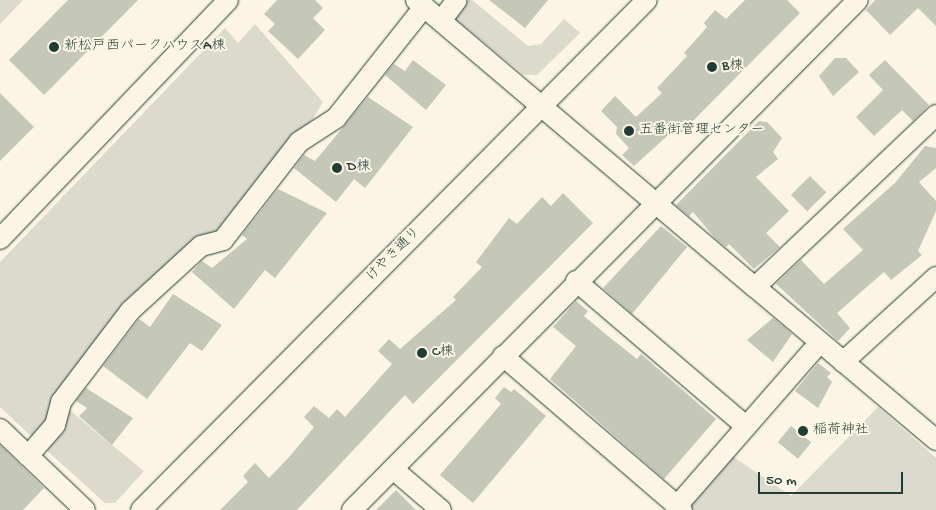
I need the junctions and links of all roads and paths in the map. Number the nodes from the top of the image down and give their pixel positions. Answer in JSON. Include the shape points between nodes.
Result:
{"nodes":[{"id":1,"x":228,"y":0,"type":"edge"},
{"id":2,"x":457,"y":0,"type":"edge"},
{"id":3,"x":647,"y":0,"type":"edge"},
{"id":4,"x":858,"y":0,"type":"edge"},
{"id":5,"x":420,"y":3,"type":"edge"},
{"id":6,"x":441,"y":21,"type":"junction"},
{"id":7,"x":542,"y":106,"type":"junction"},
{"id":8,"x":936,"y":115,"type":"edge"},
{"id":9,"x":657,"y":203,"type":"junction"},
{"id":10,"x":0,"y":239,"type":"edge"},
{"id":11,"x":936,"y":277,"type":"edge"},
{"id":12,"x":576,"y":281,"type":"junction"},
{"id":13,"x":755,"y":287,"type":"junction"},
{"id":14,"x":819,"y":342,"type":"junction"},
{"id":15,"x":503,"y":356,"type":"junction"},
{"id":16,"x":844,"y":362,"type":"junction"},
{"id":17,"x":746,"y":426,"type":"junction"},
{"id":18,"x":0,"y":429,"type":"edge"},
{"id":19,"x":936,"y":440,"type":"edge"},
{"id":20,"x":28,"y":456,"type":"junction"},
{"id":21,"x":393,"y":469,"type":"junction"},
{"id":22,"x":680,"y":508,"type":"edge"},
{"id":23,"x":85,"y":510,"type":"edge"},
{"id":24,"x":141,"y":510,"type":"edge"},
{"id":25,"x":352,"y":510,"type":"edge"},
{"id":26,"x":441,"y":510,"type":"edge"}],
"edges":[{"from":1,"to":10,"type":"street"},
{"from":2,"to":6,"type":"street"},
{"from":3,"to":7,"type":"street","name":"けやき通り"},
{"from":4,"to":9,"type":"street"},
{"from":5,"to":6,"type":"street"},
{"from":5,"to":20,"type":"street","via":[[336,118],[299,142],[223,240],[201,246],[130,311],[61,402],[55,425]]},
{"from":6,"to":7,"type":"street"},
{"from":7,"to":9,"type":"street"},
{"from":7,"to":24,"type":"street","name":"けやき通り"},
{"from":8,"to":13,"type":"street"},
{"from":9,"to":12,"type":"street"},
{"from":9,"to":13,"type":"street"},
{"from":11,"to":16,"type":"street"},
{"from":12,"to":15,"type":"street"},
{"from":12,"to":17,"type":"street"},
{"from":13,"to":14,"type":"street"},
{"from":14,"to":16,"type":"street"},
{"from":14,"to":17,"type":"street"},
{"from":15,"to":21,"type":"street"},
{"from":15,"to":22,"type":"street"},
{"from":16,"to":19,"type":"street"},
{"from":17,"to":22,"type":"street"},
{"from":18,"to":20,"type":"street"},
{"from":20,"to":23,"type":"street"},
{"from":21,"to":25,"type":"street"},
{"from":21,"to":26,"type":"street"}]}
